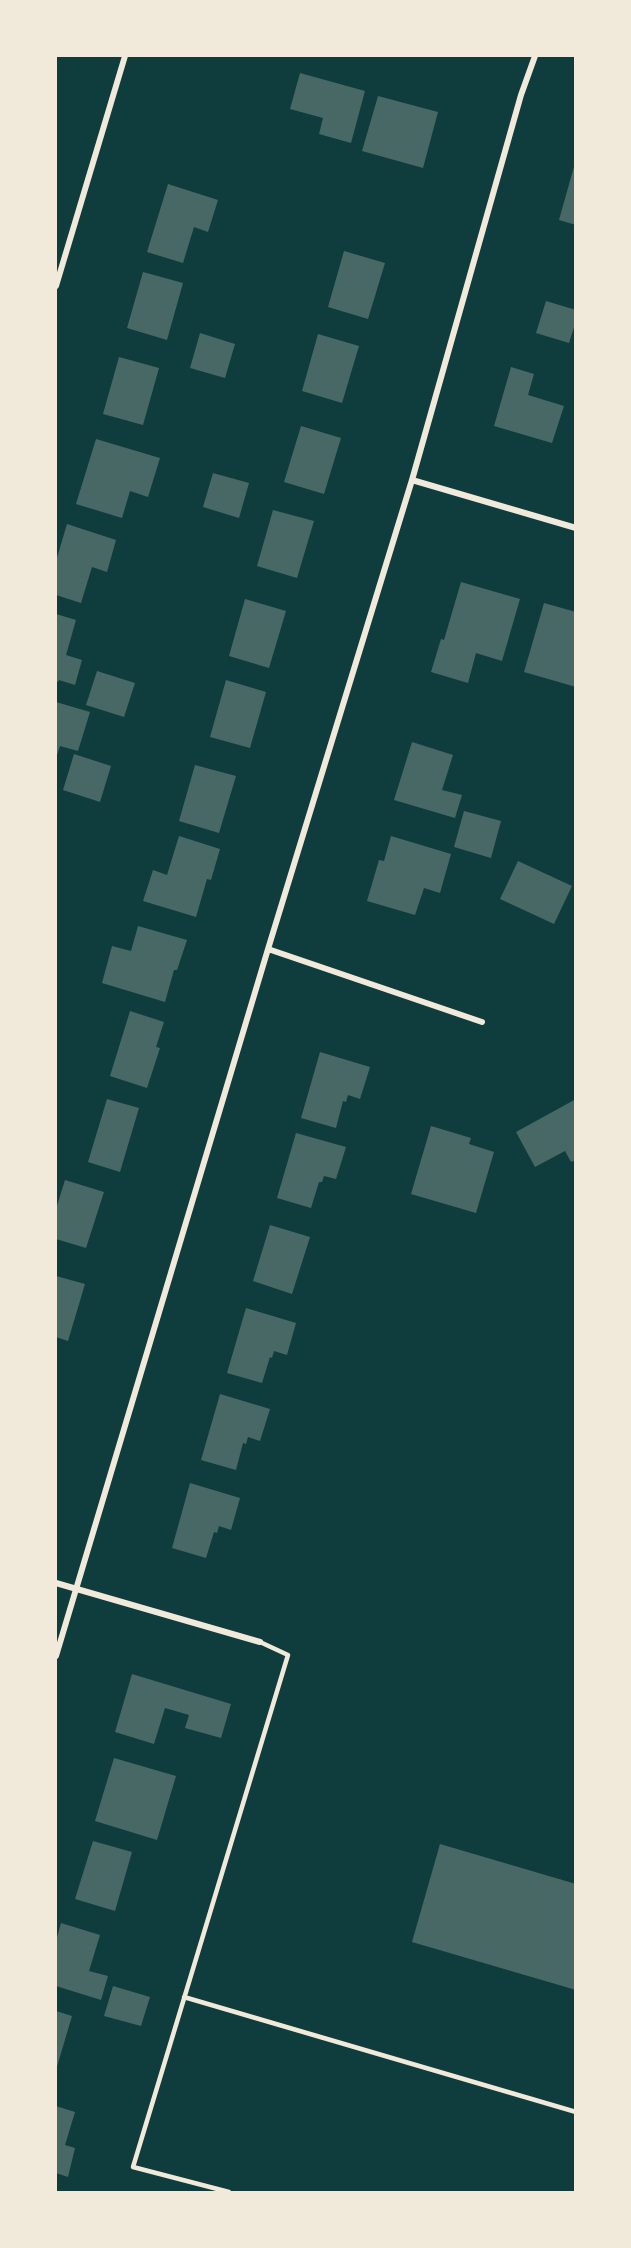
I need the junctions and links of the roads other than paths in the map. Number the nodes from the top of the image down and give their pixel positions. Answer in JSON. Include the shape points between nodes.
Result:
{"nodes":[{"id":1,"x":125,"y":56,"type":"edge"},
{"id":2,"x":535,"y":56,"type":"edge"},
{"id":3,"x":56,"y":286,"type":"edge"},
{"id":4,"x":412,"y":480,"type":"junction"},
{"id":5,"x":576,"y":528,"type":"edge"},
{"id":6,"x":268,"y":949,"type":"junction"},
{"id":7,"x":482,"y":1022,"type":"dead end"},
{"id":8,"x":56,"y":1583,"type":"edge"},
{"id":9,"x":76,"y":1589,"type":"junction"},
{"id":10,"x":260,"y":1642,"type":"joint"},
{"id":11,"x":56,"y":1656,"type":"edge"},
{"id":12,"x":184,"y":1997,"type":"junction"},
{"id":13,"x":576,"y":2112,"type":"edge"},
{"id":14,"x":229,"y":2193,"type":"edge"}],
"edges":[{"from":1,"to":3,"type":"street"},
{"from":2,"to":4,"type":"street"},
{"from":4,"to":5,"type":"street"},
{"from":4,"to":6,"type":"street"},
{"from":6,"to":7,"type":"street"},
{"from":6,"to":9,"type":"street"},
{"from":8,"to":9,"type":"street"},
{"from":9,"to":10,"type":"street"},
{"from":9,"to":11,"type":"street"},
{"from":10,"to":12,"type":"lane","via":[[288,1655]]},
{"from":12,"to":13,"type":"lane"},
{"from":12,"to":14,"type":"lane","via":[[133,2167]]}]}
